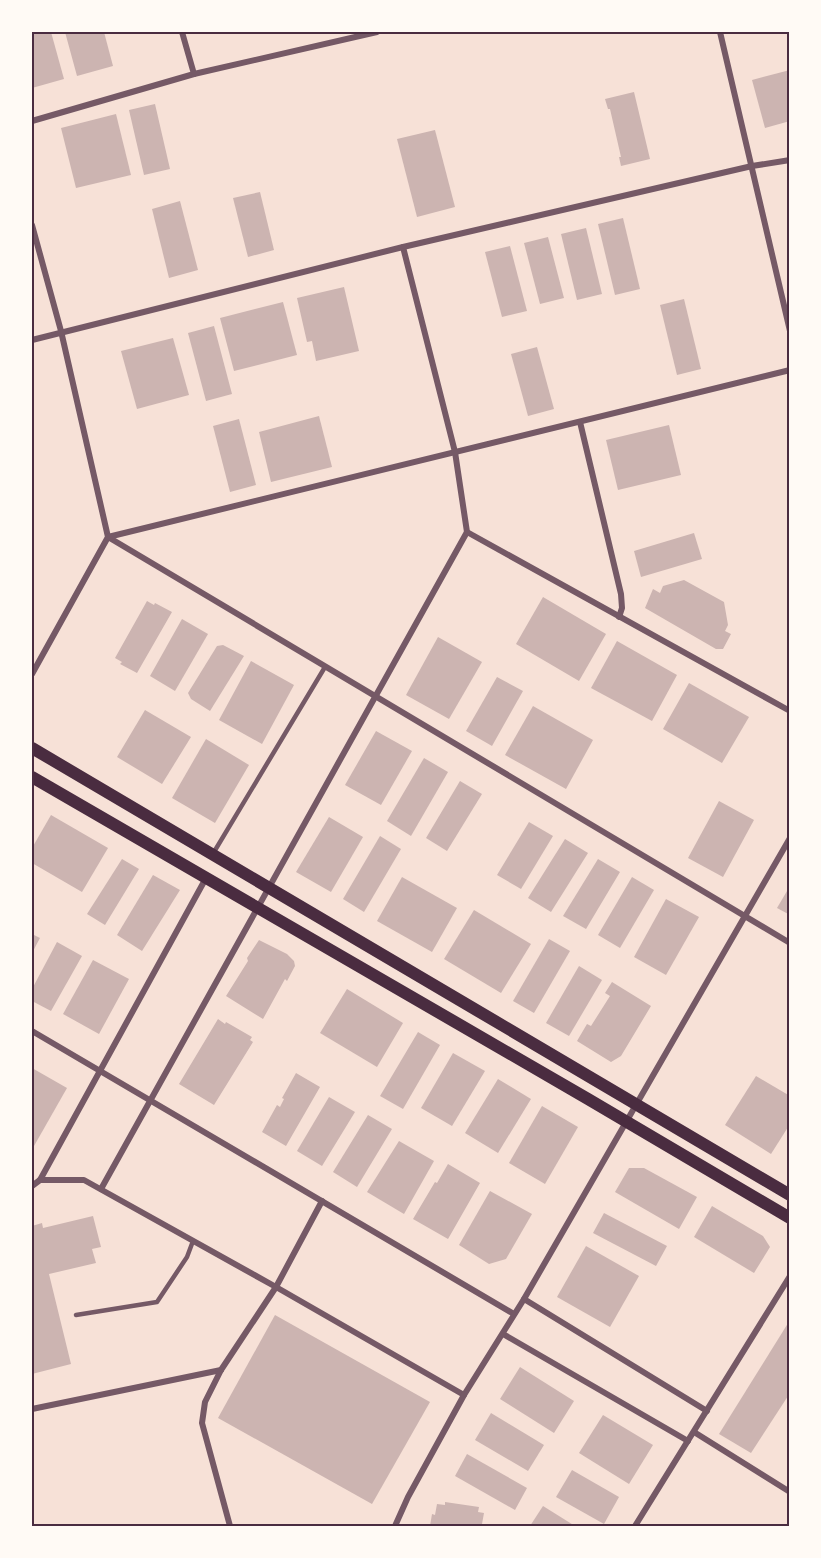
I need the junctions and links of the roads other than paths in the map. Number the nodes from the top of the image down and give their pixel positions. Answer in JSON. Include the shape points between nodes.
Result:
{"nodes":[{"id":1,"x":182,"y":32,"type":"edge"},
{"id":2,"x":377,"y":32,"type":"edge"},
{"id":3,"x":720,"y":32,"type":"edge"},
{"id":4,"x":195,"y":75,"type":"junction"},
{"id":5,"x":32,"y":121,"type":"edge"},
{"id":6,"x":789,"y":160,"type":"edge"},
{"id":7,"x":752,"y":166,"type":"junction"},
{"id":8,"x":32,"y":225,"type":"edge"},
{"id":9,"x":403,"y":247,"type":"junction"},
{"id":10,"x":61,"y":331,"type":"junction"},
{"id":11,"x":789,"y":331,"type":"edge"},
{"id":12,"x":32,"y":339,"type":"edge"},
{"id":13,"x":789,"y":370,"type":"edge"},
{"id":14,"x":580,"y":422,"type":"junction"},
{"id":15,"x":455,"y":452,"type":"junction"},
{"id":16,"x":467,"y":532,"type":"junction"},
{"id":17,"x":108,"y":537,"type":"junction"},
{"id":18,"x":619,"y":617,"type":"junction"},
{"id":19,"x":325,"y":667,"type":"junction"},
{"id":20,"x":32,"y":674,"type":"edge"},
{"id":21,"x":374,"y":697,"type":"junction"},
{"id":22,"x":789,"y":711,"type":"edge"},
{"id":23,"x":32,"y":748,"type":"edge"},
{"id":24,"x":32,"y":777,"type":"edge"},
{"id":25,"x":789,"y":838,"type":"edge"},
{"id":26,"x":213,"y":855,"type":"junction"},
{"id":27,"x":206,"y":877,"type":"junction"},
{"id":28,"x":269,"y":888,"type":"junction"},
{"id":29,"x":258,"y":908,"type":"junction"},
{"id":30,"x":744,"y":917,"type":"junction"},
{"id":31,"x":789,"y":943,"type":"edge"},
{"id":32,"x":32,"y":1031,"type":"edge"},
{"id":33,"x":100,"y":1071,"type":"junction"},
{"id":34,"x":150,"y":1100,"type":"junction"},
{"id":35,"x":636,"y":1104,"type":"junction"},
{"id":36,"x":626,"y":1121,"type":"junction"},
{"id":37,"x":40,"y":1180,"type":"junction"},
{"id":38,"x":32,"y":1186,"type":"edge"},
{"id":39,"x":101,"y":1189,"type":"junction"},
{"id":40,"x":789,"y":1195,"type":"edge"},
{"id":41,"x":322,"y":1201,"type":"junction"},
{"id":42,"x":789,"y":1218,"type":"edge"},
{"id":43,"x":193,"y":1241,"type":"junction"},
{"id":44,"x":789,"y":1276,"type":"edge"},
{"id":45,"x":276,"y":1287,"type":"junction"},
{"id":46,"x":524,"y":1299,"type":"junction"},
{"id":47,"x":514,"y":1314,"type":"junction"},
{"id":48,"x":76,"y":1315,"type":"dead end"},
{"id":49,"x":503,"y":1335,"type":"junction"},
{"id":50,"x":220,"y":1371,"type":"junction"},
{"id":51,"x":464,"y":1395,"type":"junction"},
{"id":52,"x":32,"y":1409,"type":"edge"},
{"id":53,"x":707,"y":1411,"type":"junction"},
{"id":54,"x":694,"y":1432,"type":"junction"},
{"id":55,"x":688,"y":1441,"type":"junction"},
{"id":56,"x":789,"y":1492,"type":"edge"},
{"id":57,"x":230,"y":1527,"type":"edge"},
{"id":58,"x":395,"y":1527,"type":"edge"},
{"id":59,"x":635,"y":1527,"type":"edge"}],
"edges":[{"from":1,"to":4,"type":"street"},
{"from":2,"to":4,"type":"street"},
{"from":3,"to":7,"type":"street"},
{"from":4,"to":5,"type":"street"},
{"from":6,"to":7,"type":"street"},
{"from":7,"to":9,"type":"street"},
{"from":7,"to":11,"type":"street"},
{"from":8,"to":10,"type":"street"},
{"from":9,"to":10,"type":"street"},
{"from":9,"to":15,"type":"street"},
{"from":10,"to":12,"type":"street"},
{"from":10,"to":17,"type":"street"},
{"from":13,"to":14,"type":"street"},
{"from":14,"to":15,"type":"street"},
{"from":14,"to":18,"type":"street","via":[[621,594]]},
{"from":15,"to":16,"type":"street"},
{"from":15,"to":17,"type":"street"},
{"from":16,"to":18,"type":"street"},
{"from":16,"to":21,"type":"street"},
{"from":17,"to":19,"type":"street"},
{"from":17,"to":20,"type":"street"},
{"from":18,"to":22,"type":"street"},
{"from":19,"to":21,"type":"street"},
{"from":19,"to":26,"type":"lane"},
{"from":21,"to":28,"type":"street"},
{"from":21,"to":30,"type":"street"},
{"from":23,"to":26,"type":"main road"},
{"from":24,"to":27,"type":"main road"},
{"from":25,"to":30,"type":"street"},
{"from":26,"to":28,"type":"main road"},
{"from":27,"to":29,"type":"main road"},
{"from":27,"to":33,"type":"street"},
{"from":28,"to":29,"type":"street"},
{"from":28,"to":35,"type":"main road"},
{"from":29,"to":34,"type":"street"},
{"from":29,"to":36,"type":"main road"},
{"from":30,"to":31,"type":"street"},
{"from":30,"to":35,"type":"street"},
{"from":32,"to":33,"type":"street"},
{"from":33,"to":34,"type":"street"},
{"from":33,"to":37,"type":"street"},
{"from":34,"to":39,"type":"street"},
{"from":34,"to":41,"type":"street"},
{"from":35,"to":36,"type":"street"},
{"from":35,"to":40,"type":"main road"},
{"from":36,"to":42,"type":"main road"},
{"from":36,"to":46,"type":"street"},
{"from":37,"to":38,"type":"street"},
{"from":37,"to":39,"type":"street","via":[[84,1180]]},
{"from":39,"to":43,"type":"street"},
{"from":41,"to":45,"type":"street"},
{"from":41,"to":47,"type":"street"},
{"from":43,"to":45,"type":"street"},
{"from":43,"to":48,"type":"lane","via":[[157,1302]]},
{"from":44,"to":53,"type":"street"},
{"from":45,"to":50,"type":"street"},
{"from":45,"to":51,"type":"street"},
{"from":46,"to":47,"type":"street"},
{"from":46,"to":53,"type":"street"},
{"from":47,"to":49,"type":"street"},
{"from":49,"to":51,"type":"street"},
{"from":49,"to":55,"type":"street"},
{"from":50,"to":52,"type":"street"},
{"from":50,"to":57,"type":"street","via":[[205,1402],[202,1423]]},
{"from":51,"to":58,"type":"street"},
{"from":53,"to":54,"type":"street"},
{"from":54,"to":55,"type":"street"},
{"from":54,"to":56,"type":"street"},
{"from":55,"to":59,"type":"street"}]}
